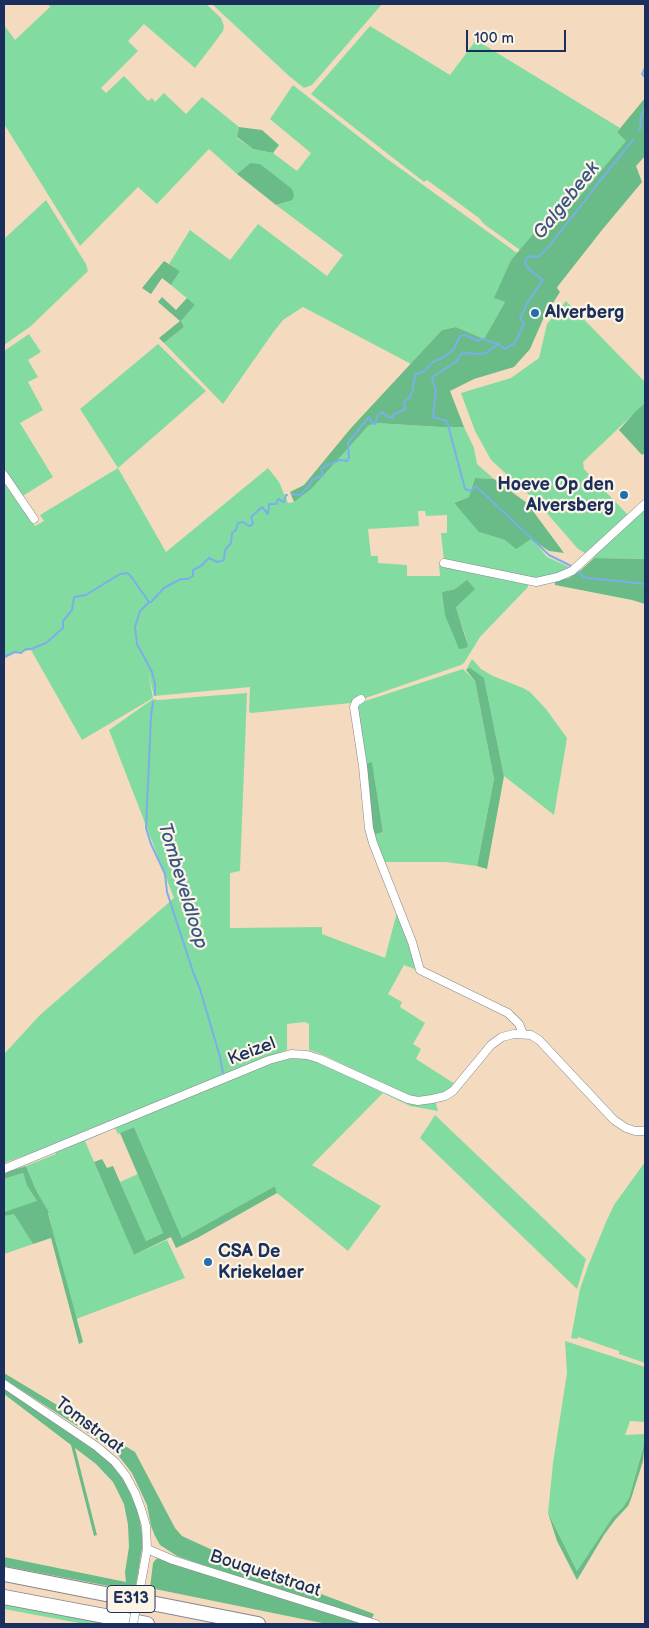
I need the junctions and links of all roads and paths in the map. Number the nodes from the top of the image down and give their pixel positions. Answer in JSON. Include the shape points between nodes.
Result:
{"nodes":[{"id":1,"x":4,"y":475,"type":"edge"},
{"id":2,"x":645,"y":504,"type":"edge"},
{"id":3,"x":34,"y":519,"type":"dead end"},
{"id":4,"x":444,"y":563,"type":"dead end"},
{"id":5,"x":361,"y":699,"type":"dead end"},
{"id":6,"x":523,"y":1034,"type":"junction"},
{"id":7,"x":645,"y":1131,"type":"edge"},
{"id":8,"x":4,"y":1169,"type":"edge"},
{"id":9,"x":4,"y":1384,"type":"edge"},
{"id":10,"x":147,"y":1549,"type":"junction"},
{"id":11,"x":4,"y":1574,"type":"edge"},
{"id":12,"x":4,"y":1597,"type":"edge"},
{"id":13,"x":134,"y":1624,"type":"edge"},
{"id":14,"x":147,"y":1624,"type":"edge"},
{"id":15,"x":258,"y":1624,"type":"edge"},
{"id":16,"x":376,"y":1624,"type":"edge"}],
"edges":[{"from":1,"to":3,"type":"street"},
{"from":2,"to":4,"type":"street","via":[[572,571],[558,577],[536,582]]},
{"from":5,"to":6,"type":"street","via":[[354,706],[369,828],[420,970],[508,1013],[519,1024]]},
{"from":6,"to":7,"type":"street","via":[[539,1040],[620,1124],[635,1131]]},
{"from":6,"to":8,"type":"street","name":"Keizel","via":[[506,1035],[495,1042],[453,1091],[432,1100],[408,1099],[320,1059],[291,1054],[269,1060]]},
{"from":9,"to":10,"type":"street","name":"Tomstraat","via":[[115,1462],[126,1476],[142,1509]]},
{"from":10,"to":13,"type":"street","name":"Tomstraat","bridge":true},
{"from":10,"to":16,"type":"street","name":"Bouquetstraat","via":[[172,1560]]},
{"from":11,"to":15,"type":"highway","number":"E313"},
{"from":12,"to":14,"type":"highway","number":"E313"}]}
